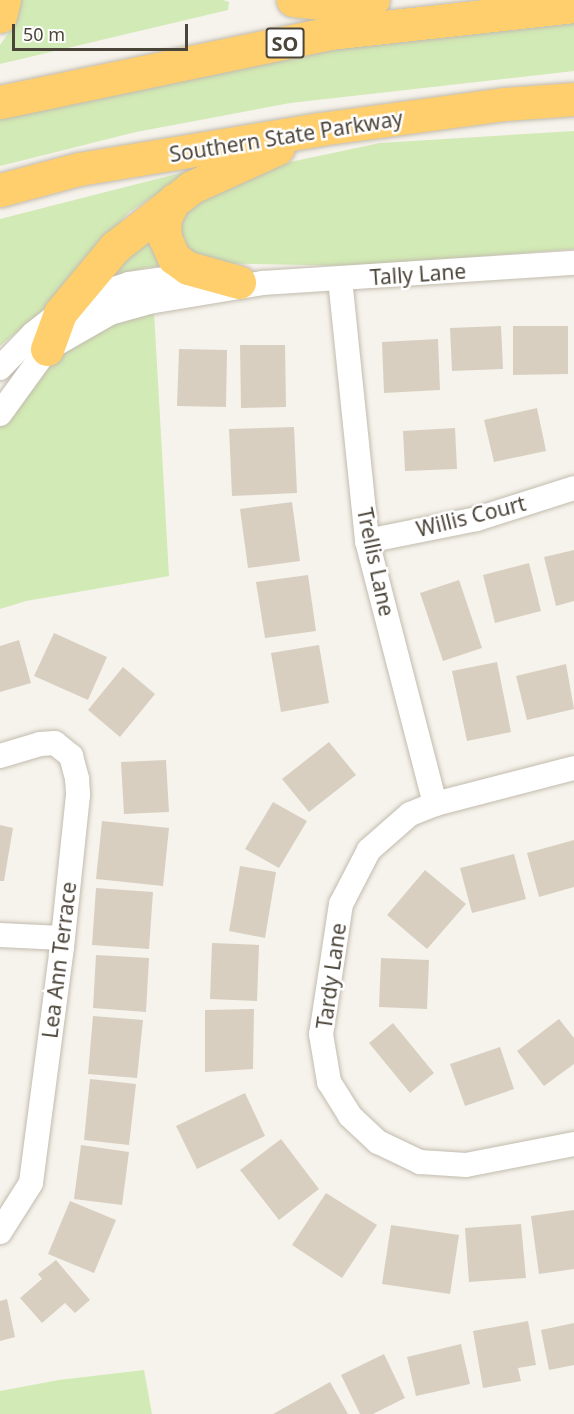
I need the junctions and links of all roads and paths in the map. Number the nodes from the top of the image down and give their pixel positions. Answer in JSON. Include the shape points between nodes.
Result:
{"nodes":[{"id":1,"x":4,"y":0,"type":"edge"},
{"id":2,"x":293,"y":0,"type":"edge"},
{"id":3,"x":373,"y":0,"type":"edge"},
{"id":4,"x":574,"y":6,"type":"edge"},
{"id":5,"x":0,"y":15,"type":"edge"},
{"id":6,"x":574,"y":99,"type":"edge"},
{"id":7,"x":0,"y":102,"type":"edge"},
{"id":8,"x":320,"y":129,"type":"junction"},
{"id":9,"x":0,"y":190,"type":"edge"},
{"id":10,"x":174,"y":200,"type":"junction"},
{"id":11,"x":574,"y":263,"type":"edge"},
{"id":12,"x":340,"y":279,"type":"junction"},
{"id":13,"x":251,"y":282,"type":"junction"},
{"id":14,"x":60,"y":313,"type":"junction"},
{"id":15,"x":47,"y":349,"type":"junction"},
{"id":16,"x":0,"y":368,"type":"edge"},
{"id":17,"x":0,"y":414,"type":"edge"},
{"id":18,"x":574,"y":488,"type":"edge"},
{"id":19,"x":367,"y":541,"type":"junction"},
{"id":20,"x":0,"y":756,"type":"edge"},
{"id":21,"x":574,"y":768,"type":"edge"},
{"id":22,"x":435,"y":804,"type":"junction"},
{"id":23,"x":0,"y":935,"type":"edge"},
{"id":24,"x":62,"y":938,"type":"junction"},
{"id":25,"x":574,"y":1129,"type":"edge"},
{"id":26,"x":574,"y":1143,"type":"edge"},
{"id":27,"x":544,"y":1149,"type":"junction"},
{"id":28,"x":0,"y":1233,"type":"edge"}],
"edges":[{"from":1,"to":5,"type":"highway"},
{"from":2,"to":3,"type":"highway","via":[[329,4]]},
{"from":4,"to":7,"type":"highway","number":"SO","via":[[330,33]]},
{"from":6,"to":8,"type":"highway","name":"Southern State Parkway","via":[[504,104]]},
{"from":8,"to":9,"type":"highway","name":"Southern State Parkway","via":[[79,169]]},
{"from":8,"to":10,"type":"highway","via":[[192,187]]},
{"from":10,"to":13,"type":"highway","via":[[164,220],[165,238],[174,258],[188,268]]},
{"from":10,"to":14,"type":"highway","via":[[115,246]]},
{"from":11,"to":12,"type":"street","name":"Tally Lane"},
{"from":12,"to":13,"type":"street","name":"Tally Lane"},
{"from":12,"to":19,"type":"street","name":"Trellis Lane"},
{"from":13,"to":14,"type":"street","name":"Tally Lane","via":[[171,278],[129,284]]},
{"from":13,"to":15,"type":"street","name":"Tally Lane","via":[[110,313]]},
{"from":14,"to":15,"type":"highway"},
{"from":14,"to":16,"type":"street","name":"Tally Lane"},
{"from":15,"to":17,"type":"street","name":"Tally Lane"},
{"from":18,"to":19,"type":"street","name":"Willis Court","via":[[477,519]]},
{"from":19,"to":22,"type":"street","name":"Trellis Lane"},
{"from":20,"to":24,"type":"street","name":"Lea Ann Terrace","via":[[55,743],[64,748],[75,766],[78,795]]},
{"from":21,"to":22,"type":"street","name":"Tardy Lane"},
{"from":22,"to":27,"type":"street","name":"Tardy Lane","via":[[410,814],[369,850],[341,904],[321,1034],[329,1082],[350,1116],[378,1142],[420,1162],[466,1165]]},
{"from":23,"to":24,"type":"street"},
{"from":24,"to":28,"type":"street","name":"Lea Ann Terrace","via":[[31,1183]]},
{"from":25,"to":27,"type":"street","name":"Tardy Lane"},
{"from":26,"to":27,"type":"street","name":"Tardy Lane"}]}
